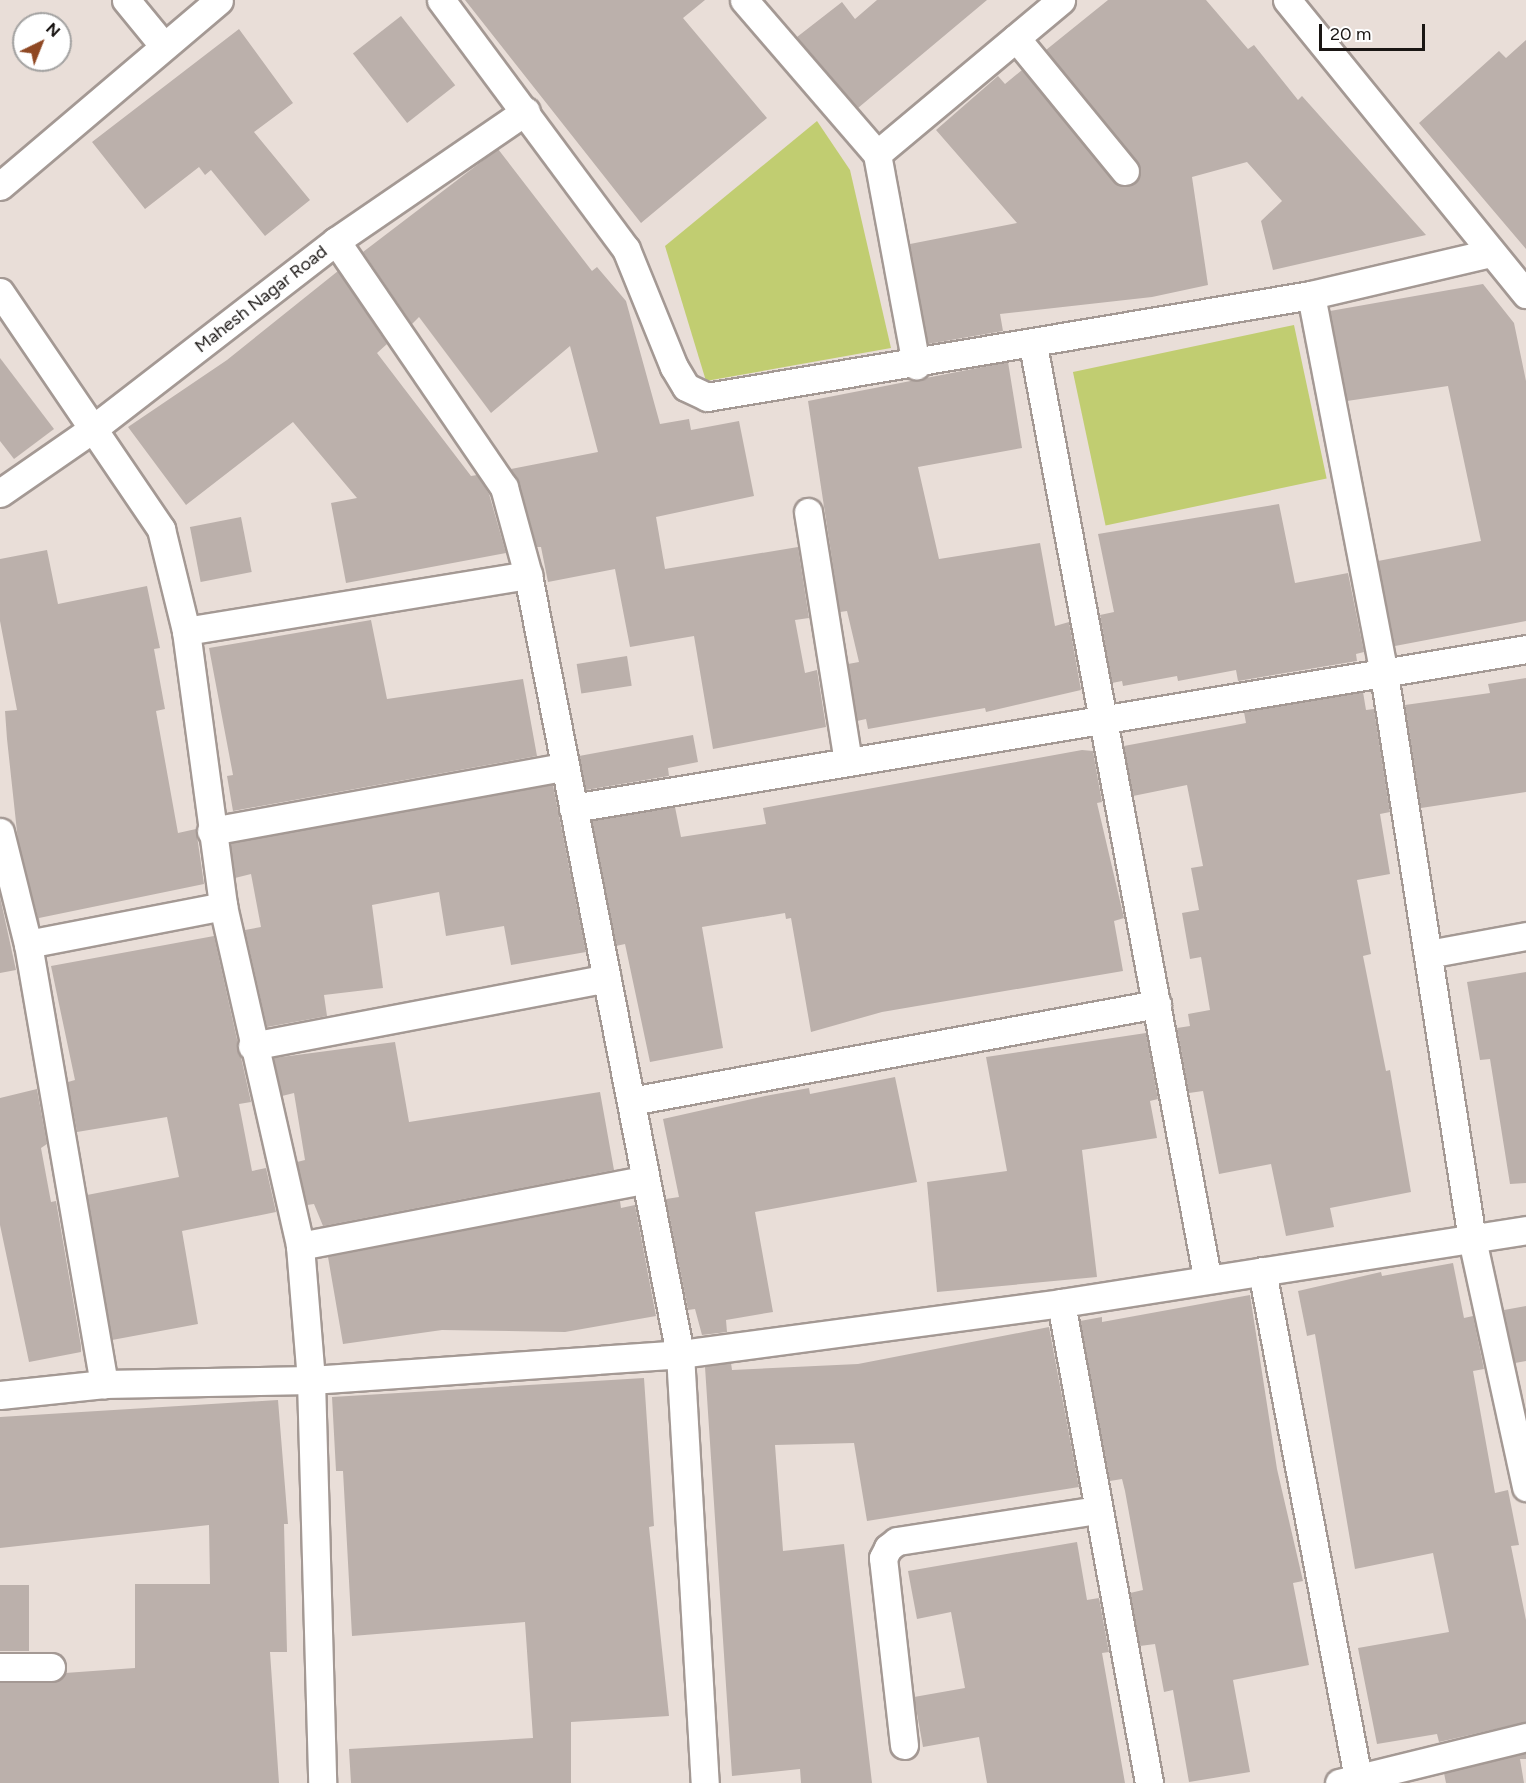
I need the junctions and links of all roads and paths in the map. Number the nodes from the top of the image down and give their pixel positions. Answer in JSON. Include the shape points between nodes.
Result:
{"nodes":[{"id":1,"x":126,"y":0,"type":"edge"},
{"id":2,"x":219,"y":0,"type":"edge"},
{"id":3,"x":441,"y":0,"type":"edge"},
{"id":4,"x":744,"y":0,"type":"edge"},
{"id":5,"x":1061,"y":0,"type":"edge"},
{"id":6,"x":1287,"y":0,"type":"edge"},
{"id":7,"x":1016,"y":38,"type":"junction"},
{"id":8,"x":163,"y":45,"type":"junction"},
{"id":9,"x":526,"y":111,"type":"junction"},
{"id":10,"x":877,"y":154,"type":"junction"},
{"id":11,"x":1125,"y":171,"type":"dead end"},
{"id":12,"x":0,"y":186,"type":"edge"},
{"id":13,"x":336,"y":241,"type":"junction"},
{"id":14,"x":1490,"y":253,"type":"junction"},
{"id":15,"x":0,"y":292,"type":"edge"},
{"id":16,"x":1526,"y":294,"type":"edge"},
{"id":17,"x":1311,"y":295,"type":"junction"},
{"id":18,"x":1033,"y":345,"type":"junction"},
{"id":19,"x":916,"y":365,"type":"junction"},
{"id":20,"x":94,"y":428,"type":"junction"},
{"id":21,"x":0,"y":493,"type":"edge"},
{"id":22,"x":808,"y":512,"type":"dead end"},
{"id":23,"x":528,"y":575,"type":"junction"},
{"id":24,"x":186,"y":631,"type":"junction"},
{"id":25,"x":1526,"y":649,"type":"edge"},
{"id":26,"x":1384,"y":674,"type":"junction"},
{"id":27,"x":1102,"y":719,"type":"junction"},
{"id":28,"x":848,"y":762,"type":"junction"},
{"id":29,"x":563,"y":767,"type":"junction"},
{"id":30,"x":573,"y":808,"type":"junction"},
{"id":31,"x":211,"y":831,"type":"junction"},
{"id":32,"x":0,"y":832,"type":"edge"},
{"id":33,"x":223,"y":906,"type":"junction"},
{"id":34,"x":1526,"y":936,"type":"edge"},
{"id":35,"x":28,"y":944,"type":"junction"},
{"id":36,"x":1428,"y":954,"type":"junction"},
{"id":37,"x":607,"y":978,"type":"junction"},
{"id":38,"x":1156,"y":1004,"type":"junction"},
{"id":39,"x":252,"y":1046,"type":"junction"},
{"id":40,"x":631,"y":1101,"type":"junction"},
{"id":41,"x":643,"y":1180,"type":"junction"},
{"id":42,"x":1526,"y":1230,"type":"edge"},
{"id":43,"x":1472,"y":1239,"type":"junction"},
{"id":44,"x":300,"y":1246,"type":"junction"},
{"id":45,"x":1262,"y":1271,"type":"junction"},
{"id":46,"x":1207,"y":1277,"type":"junction"},
{"id":47,"x":1061,"y":1303,"type":"junction"},
{"id":48,"x":680,"y":1354,"type":"junction"},
{"id":49,"x":311,"y":1380,"type":"junction"},
{"id":50,"x":104,"y":1384,"type":"junction"},
{"id":51,"x":0,"y":1395,"type":"edge"},
{"id":52,"x":1526,"y":1487,"type":"edge"},
{"id":53,"x":1097,"y":1510,"type":"junction"},
{"id":54,"x":0,"y":1667,"type":"edge"},
{"id":55,"x":51,"y":1667,"type":"dead end"},
{"id":56,"x":1526,"y":1737,"type":"edge"},
{"id":57,"x":904,"y":1745,"type":"dead end"},
{"id":58,"x":1412,"y":1773,"type":"edge"},
{"id":59,"x":1348,"y":1780,"type":"edge"},
{"id":60,"x":322,"y":1783,"type":"edge"},
{"id":61,"x":705,"y":1783,"type":"edge"},
{"id":62,"x":1149,"y":1783,"type":"edge"}],
"edges":[{"from":1,"to":8,"type":"street"},
{"from":2,"to":8,"type":"street"},
{"from":3,"to":9,"type":"street"},
{"from":4,"to":10,"type":"street"},
{"from":5,"to":7,"type":"street"},
{"from":6,"to":14,"type":"street"},
{"from":7,"to":10,"type":"street"},
{"from":7,"to":11,"type":"street"},
{"from":8,"to":12,"type":"street"},
{"from":9,"to":13,"type":"street","name":"Mahesh Nagar Road"},
{"from":9,"to":19,"type":"street","via":[[626,249],[686,387],[707,397]]},
{"from":10,"to":19,"type":"street"},
{"from":13,"to":20,"type":"street","name":"Mahesh Nagar Road"},
{"from":13,"to":23,"type":"street","via":[[504,487]]},
{"from":14,"to":16,"type":"street"},
{"from":14,"to":17,"type":"street"},
{"from":15,"to":20,"type":"street"},
{"from":17,"to":18,"type":"street"},
{"from":17,"to":26,"type":"street"},
{"from":18,"to":19,"type":"street"},
{"from":18,"to":27,"type":"street"},
{"from":20,"to":21,"type":"street","name":"Mahesh Nagar Road"},
{"from":20,"to":24,"type":"street","via":[[160,529]]},
{"from":22,"to":28,"type":"street"},
{"from":23,"to":24,"type":"street"},
{"from":23,"to":29,"type":"street"},
{"from":24,"to":31,"type":"street"},
{"from":25,"to":26,"type":"street"},
{"from":26,"to":27,"type":"street"},
{"from":26,"to":36,"type":"street"},
{"from":27,"to":28,"type":"street"},
{"from":27,"to":38,"type":"street"},
{"from":28,"to":30,"type":"street"},
{"from":29,"to":30,"type":"street"},
{"from":29,"to":31,"type":"street"},
{"from":30,"to":37,"type":"street"},
{"from":31,"to":33,"type":"street"},
{"from":32,"to":35,"type":"street"},
{"from":33,"to":35,"type":"street"},
{"from":33,"to":39,"type":"street"},
{"from":34,"to":36,"type":"street"},
{"from":35,"to":50,"type":"street"},
{"from":36,"to":43,"type":"street"},
{"from":37,"to":39,"type":"street"},
{"from":37,"to":40,"type":"street"},
{"from":38,"to":40,"type":"street"},
{"from":38,"to":46,"type":"street"},
{"from":39,"to":44,"type":"street"},
{"from":40,"to":41,"type":"street"},
{"from":41,"to":44,"type":"street"},
{"from":41,"to":48,"type":"street"},
{"from":42,"to":43,"type":"street"},
{"from":43,"to":45,"type":"street"},
{"from":43,"to":52,"type":"street"},
{"from":44,"to":49,"type":"street"},
{"from":45,"to":46,"type":"street"},
{"from":45,"to":59,"type":"street"},
{"from":46,"to":47,"type":"street"},
{"from":47,"to":48,"type":"street"},
{"from":47,"to":53,"type":"street"},
{"from":48,"to":49,"type":"street"},
{"from":48,"to":61,"type":"street"},
{"from":49,"to":50,"type":"street"},
{"from":49,"to":60,"type":"street"},
{"from":50,"to":51,"type":"street"},
{"from":53,"to":57,"type":"street","via":[[897,1542],[888,1548],[883,1558]]},
{"from":53,"to":62,"type":"street"},
{"from":54,"to":55,"type":"street"},
{"from":56,"to":58,"type":"street"},
{"from":58,"to":59,"type":"street"}]}
